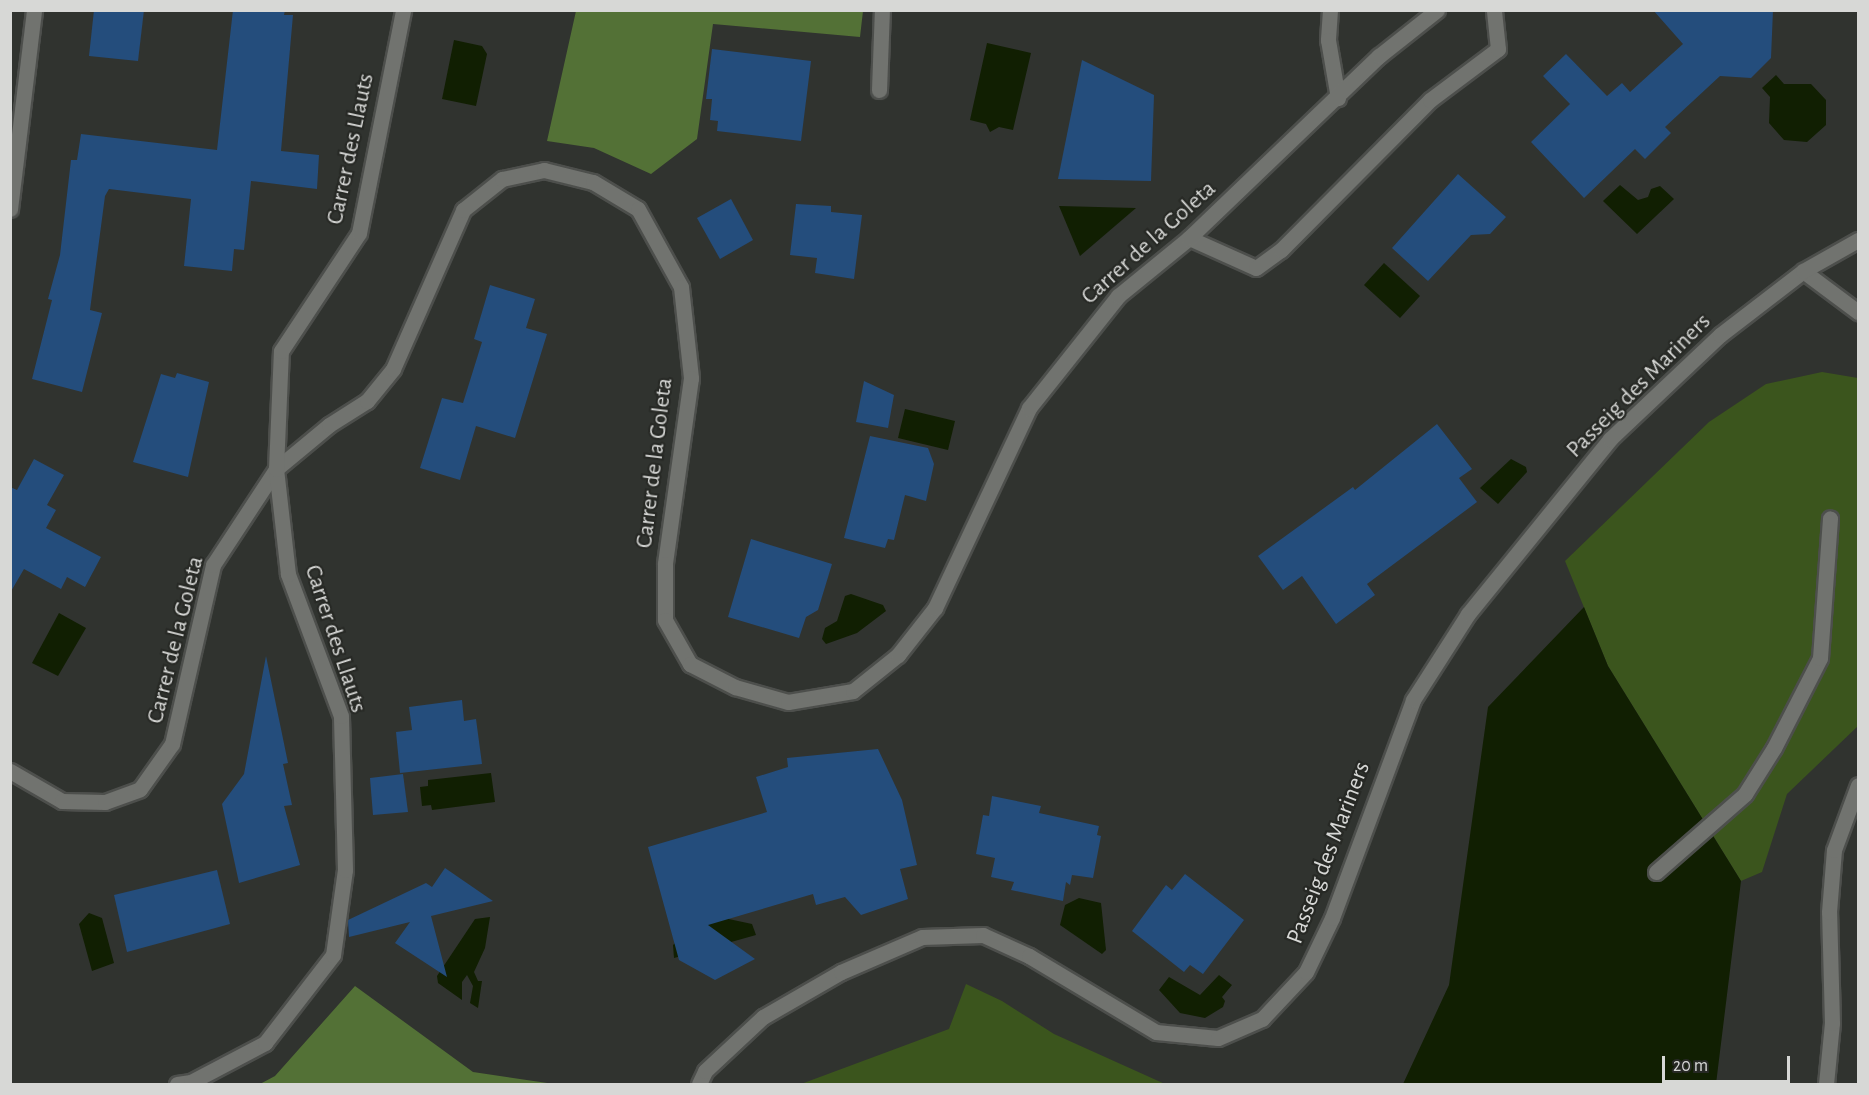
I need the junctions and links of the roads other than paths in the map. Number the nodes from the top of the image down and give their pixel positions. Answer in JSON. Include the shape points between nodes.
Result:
{"nodes":[{"id":1,"x":34,"y":10,"type":"edge"},
{"id":2,"x":403,"y":10,"type":"edge"},
{"id":3,"x":882,"y":10,"type":"edge"},
{"id":4,"x":1330,"y":10,"type":"edge"},
{"id":5,"x":1437,"y":10,"type":"edge"},
{"id":6,"x":1494,"y":10,"type":"edge"},
{"id":7,"x":879,"y":90,"type":"dead end"},
{"id":8,"x":1338,"y":98,"type":"junction"},
{"id":9,"x":10,"y":209,"type":"edge"},
{"id":10,"x":1189,"y":238,"type":"junction"},
{"id":11,"x":1858,"y":240,"type":"edge"},
{"id":12,"x":1803,"y":271,"type":"junction"},
{"id":13,"x":1858,"y":312,"type":"edge"},
{"id":14,"x":276,"y":469,"type":"junction"},
{"id":15,"x":1830,"y":518,"type":"dead end"},
{"id":16,"x":10,"y":771,"type":"edge"},
{"id":17,"x":1858,"y":784,"type":"edge"},
{"id":18,"x":1656,"y":872,"type":"dead end"},
{"id":19,"x":177,"y":1084,"type":"edge"},
{"id":20,"x":699,"y":1084,"type":"edge"},
{"id":21,"x":1826,"y":1084,"type":"edge"}],
"edges":[{"from":1,"to":9,"type":"street"},
{"from":2,"to":14,"type":"street","name":"Carrer des Llauts","via":[[359,233],[281,351]]},
{"from":3,"to":7,"type":"street"},
{"from":4,"to":8,"type":"street","via":[[1328,40]]},
{"from":5,"to":8,"type":"street","name":"Carrer de la Goleta","via":[[1379,56]]},
{"from":6,"to":10,"type":"street","via":[[1498,48],[1430,100],[1281,250],[1256,268]]},
{"from":8,"to":10,"type":"street","name":"Carrer de la Goleta"},
{"from":10,"to":14,"type":"street","name":"Carrer de la Goleta","via":[[1118,296],[1035,399],[935,608],[898,655],[853,692],[788,702],[735,687],[690,664],[665,620],[664,564],[691,378],[681,287],[638,209],[592,182],[544,170],[502,179],[463,210],[393,369],[367,401],[329,425]]},
{"from":11,"to":12,"type":"street","name":"Passeig des Mariners"},
{"from":12,"to":13,"type":"street"},
{"from":12,"to":20,"type":"street","name":"Passeig des Mariners","via":[[1720,335],[1610,439],[1468,614],[1413,700],[1332,918],[1306,972],[1262,1019],[1218,1038],[1156,1032],[1029,956],[983,935],[922,937],[841,972],[763,1017],[705,1071]]},
{"from":14,"to":16,"type":"street","name":"Carrer de la Goleta","via":[[213,566],[172,744],[140,789],[105,802],[62,801]]},
{"from":14,"to":19,"type":"street","name":"Carrer des Llauts","via":[[288,574],[341,716],[345,870],[333,955],[265,1043],[191,1082]]},
{"from":15,"to":18,"type":"street","via":[[1820,658],[1774,748],[1745,794]]},
{"from":17,"to":21,"type":"street","via":[[1834,850],[1829,912],[1832,1023]]}]}
